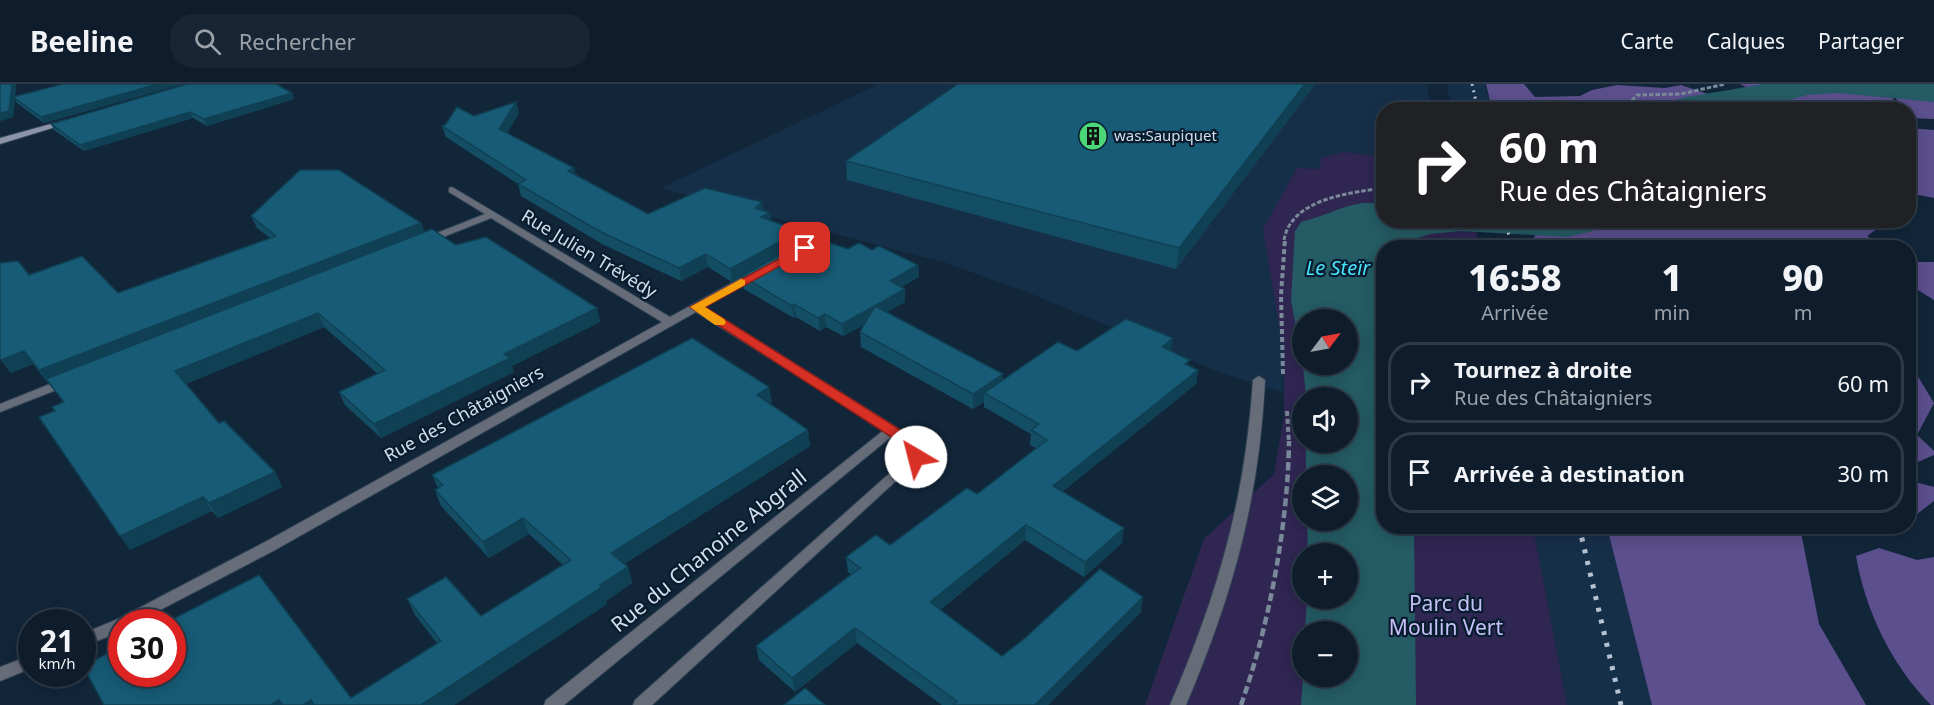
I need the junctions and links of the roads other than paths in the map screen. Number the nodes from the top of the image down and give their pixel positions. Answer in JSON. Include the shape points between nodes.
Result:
{"nodes":[{"id":1,"x":80,"y":118,"type":"edge"},
{"id":2,"x":0,"y":141,"type":"edge"},
{"id":3,"x":452,"y":190,"type":"dead end"},
{"id":4,"x":490,"y":215,"type":"junction"},
{"id":5,"x":412,"y":246,"type":"edge"},
{"id":6,"x":764,"y":270,"type":"edge"},
{"id":7,"x":696,"y":307,"type":"junction"},
{"id":8,"x":670,"y":322,"type":"junction"},
{"id":9,"x":78,"y":377,"type":"edge"},
{"id":10,"x":1259,"y":380,"type":"dead end"},
{"id":11,"x":0,"y":408,"type":"edge"},
{"id":12,"x":892,"y":430,"type":"junction"},
{"id":13,"x":150,"y":609,"type":"edge"},
{"id":14,"x":18,"y":667,"type":"edge"},
{"id":15,"x":0,"y":674,"type":"edge"},
{"id":16,"x":552,"y":705,"type":"edge"},
{"id":17,"x":641,"y":705,"type":"edge"},
{"id":18,"x":1178,"y":705,"type":"edge"}],
"edges":[{"from":1,"to":2,"type":"main road"},
{"from":3,"to":4,"type":"street","name":"Rue Julien Trévédy"},
{"from":4,"to":5,"type":"street"},
{"from":4,"to":8,"type":"street","name":"Rue Julien Trévédy"},
{"from":6,"to":7,"type":"street","name":"Rue des Châtaigniers"},
{"from":7,"to":8,"type":"street","name":"Rue des Châtaigniers"},
{"from":7,"to":12,"type":"street"},
{"from":8,"to":13,"type":"street","name":"Rue des Châtaigniers"},
{"from":9,"to":11,"type":"street"},
{"from":10,"to":18,"type":"street","via":[[1253,469],[1240,531],[1223,594]]},
{"from":12,"to":16,"type":"street","name":"Rue du Chanoine Abgrall"},
{"from":12,"to":17,"type":"street","via":[[909,442],[916,457]]},
{"from":14,"to":15,"type":"street"}]}
